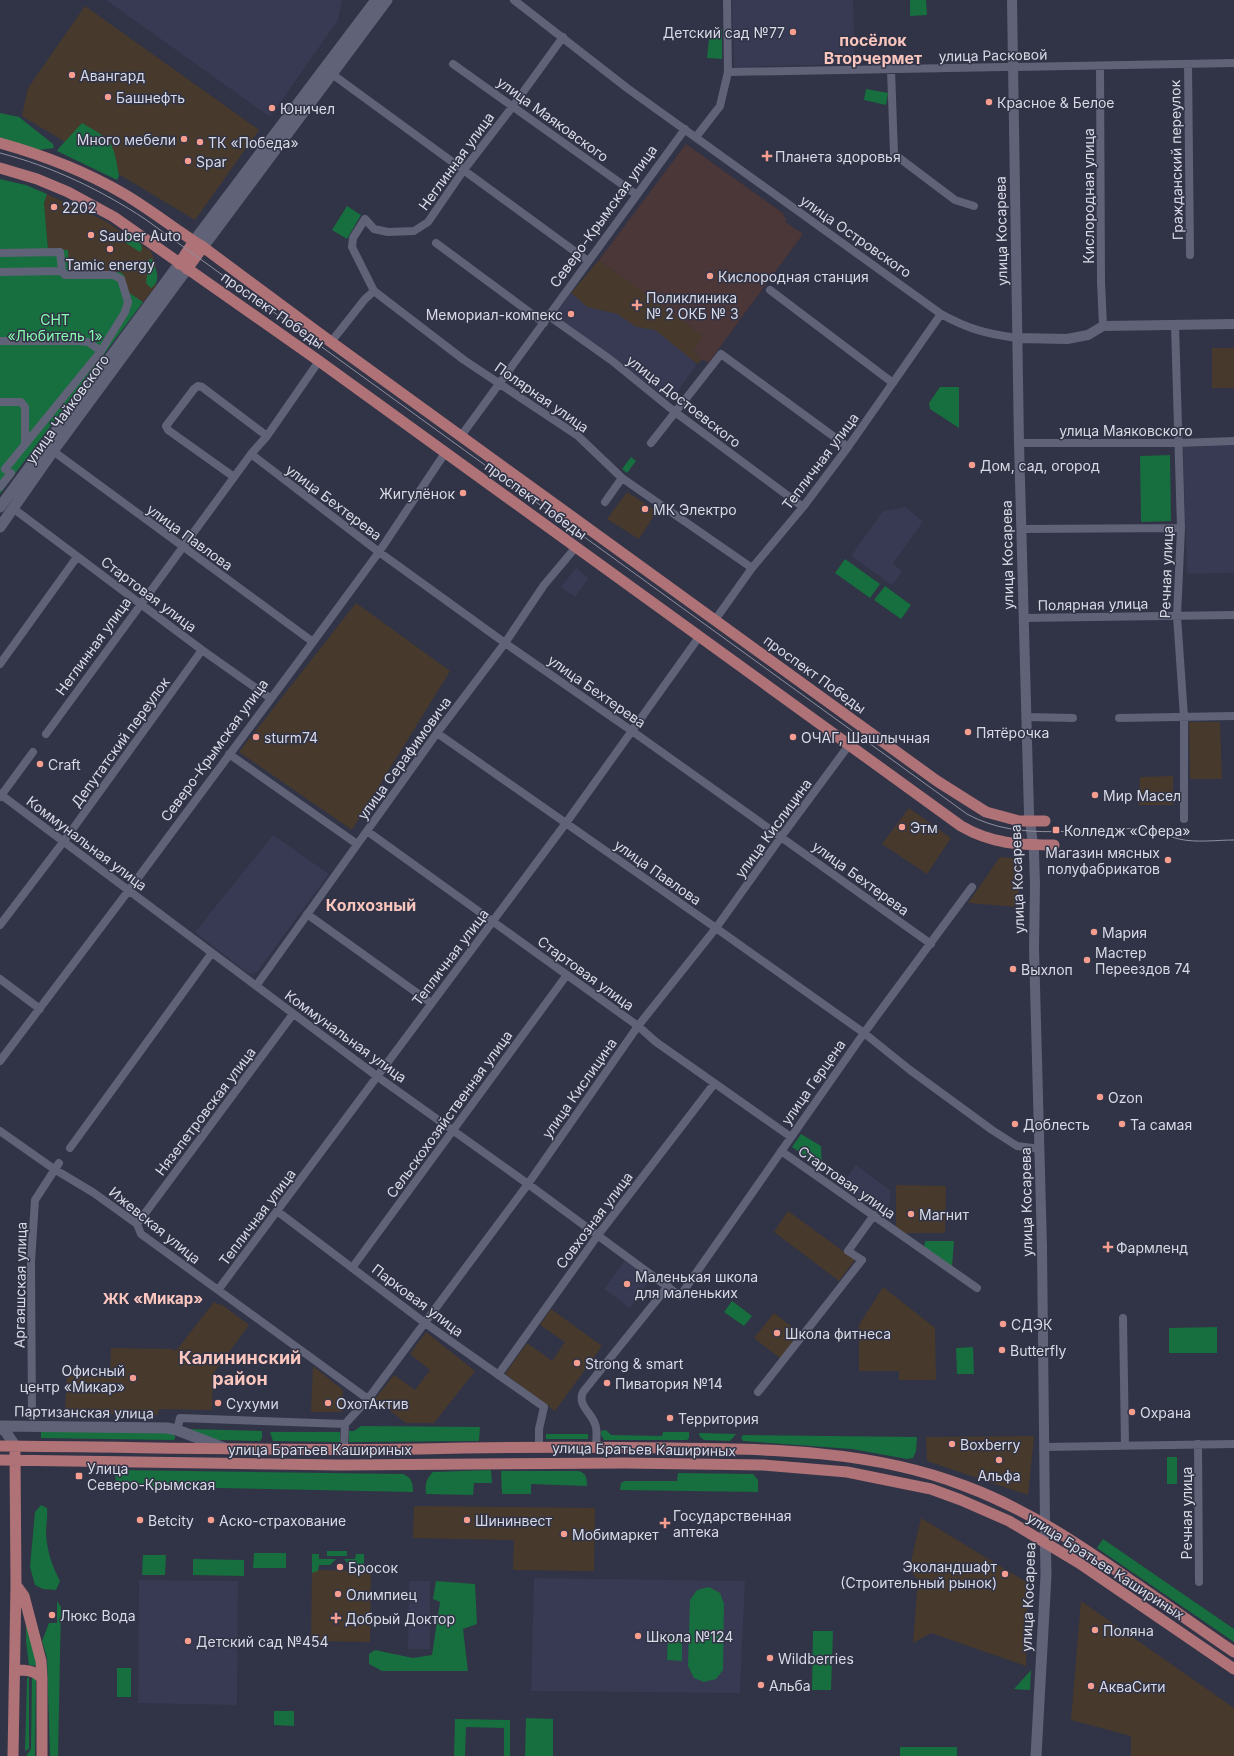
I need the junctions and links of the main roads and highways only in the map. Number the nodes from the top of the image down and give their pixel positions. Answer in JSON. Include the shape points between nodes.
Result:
{"nodes":[{"id":1,"x":376,"y":0,"type":"edge"},
{"id":2,"x":387,"y":0,"type":"edge"},
{"id":3,"x":0,"y":143,"type":"edge"},
{"id":4,"x":0,"y":168,"type":"edge"},
{"id":5,"x":198,"y":244,"type":"junction"},
{"id":6,"x":183,"y":266,"type":"junction"},
{"id":7,"x":0,"y":507,"type":"edge"},
{"id":8,"x":0,"y":527,"type":"edge"},
{"id":9,"x":1046,"y":821,"type":"dead end"},
{"id":10,"x":1054,"y":845,"type":"dead end"},
{"id":11,"x":0,"y":1427,"type":"edge"},
{"id":12,"x":0,"y":1446,"type":"edge"},
{"id":13,"x":15,"y":1446,"type":"junction"},
{"id":14,"x":224,"y":1449,"type":"junction"},
{"id":15,"x":0,"y":1460,"type":"edge"},
{"id":16,"x":15,"y":1460,"type":"junction"},
{"id":17,"x":1045,"y":1524,"type":"junction"},
{"id":18,"x":1046,"y":1541,"type":"junction"},
{"id":19,"x":16,"y":1585,"type":"junction"},
{"id":20,"x":1234,"y":1652,"type":"edge"},
{"id":21,"x":1234,"y":1669,"type":"edge"},
{"id":22,"x":15,"y":1670,"type":"junction"},
{"id":23,"x":42,"y":1678,"type":"junction"},
{"id":24,"x":13,"y":1756,"type":"edge"},
{"id":25,"x":42,"y":1756,"type":"edge"},
{"id":26,"x":1036,"y":1756,"type":"edge"}],
"edges":[{"from":1,"to":5,"type":"main road","name":"улица Чайковского"},
{"from":2,"to":5,"type":"main road","name":"улица Чайковского"},
{"from":3,"to":5,"type":"main road","name":"проспект Победы","via":[[43,156],[92,177],[125,195]]},
{"from":4,"to":6,"type":"main road","name":"проспект Победы","via":[[87,201],[114,216]]},
{"from":5,"to":6,"type":"main road","name":"улица Чайковского"},
{"from":5,"to":9,"type":"main road","name":"проспект Победы","via":[[977,808],[1018,821]]},
{"from":6,"to":7,"type":"main road","name":"улица Чайковского"},
{"from":6,"to":8,"type":"main road","name":"улица Чайковского"},
{"from":6,"to":10,"type":"main road","name":"проспект Победы","via":[[319,361],[940,811],[975,834],[1000,842]]},
{"from":11,"to":13,"type":"main road"},
{"from":11,"to":14,"type":"main road","name":"Партизанская улица","via":[[172,1429]]},
{"from":12,"to":13,"type":"main road","name":"улица Братьев Кашириных"},
{"from":13,"to":14,"type":"main road","name":"улица Братьев Кашириных"},
{"from":13,"to":16,"type":"main road"},
{"from":14,"to":17,"type":"main road","name":"улица Братьев Кашириных","via":[[596,1447],[763,1449],[840,1456],[887,1463],[964,1485]]},
{"from":15,"to":16,"type":"main road","name":"улица Братьев Кашириных"},
{"from":16,"to":18,"type":"main road","name":"улица Братьев Кашириных","via":[[340,1465],[604,1462],[763,1465],[847,1472],[931,1489],[997,1515]]},
{"from":16,"to":19,"type":"main road"},
{"from":17,"to":18,"type":"main road","name":"улица Косарева"},
{"from":17,"to":20,"type":"main road","name":"улица Братьев Кашириных"},
{"from":18,"to":21,"type":"main road","name":"улица Братьев Кашириных"},
{"from":18,"to":26,"type":"main road","name":"улица Косарева"},
{"from":19,"to":22,"type":"main road"},
{"from":19,"to":23,"type":"main road","via":[[24,1596],[41,1661]]},
{"from":22,"to":23,"type":"main road","via":[[36,1672]]},
{"from":22,"to":24,"type":"main road"},
{"from":23,"to":25,"type":"main road"}]}
